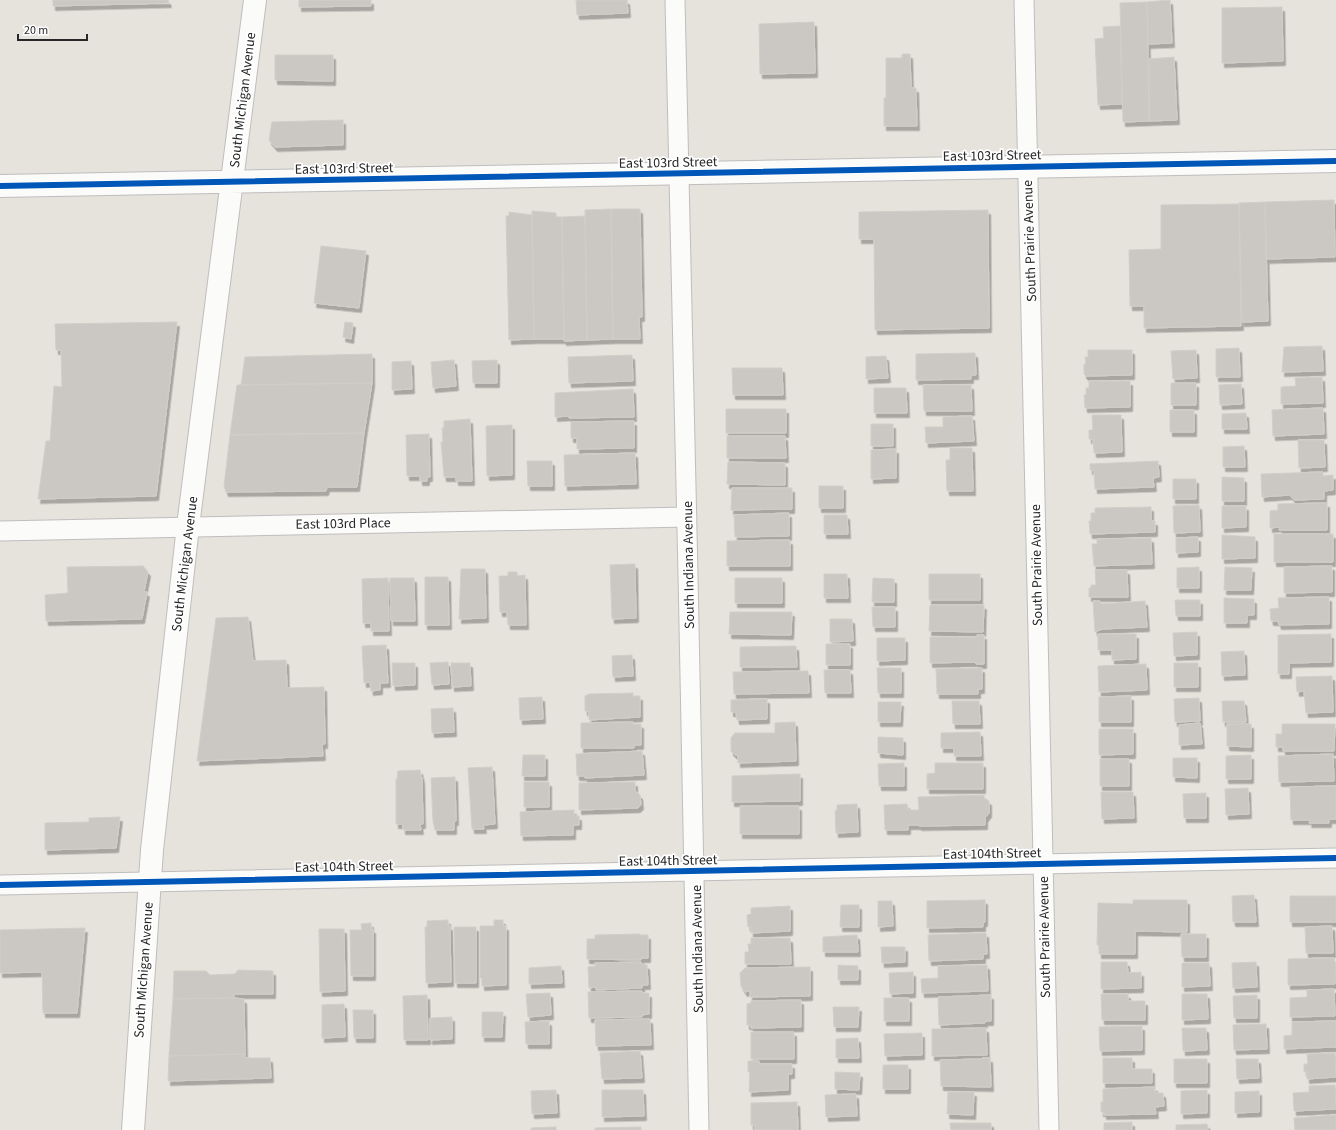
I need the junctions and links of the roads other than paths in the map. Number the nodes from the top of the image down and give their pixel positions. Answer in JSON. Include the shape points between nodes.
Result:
{"nodes":[{"id":1,"x":255,"y":0,"type":"edge"},
{"id":2,"x":675,"y":0,"type":"edge"},
{"id":3,"x":1024,"y":0,"type":"edge"},
{"id":4,"x":1336,"y":160,"type":"edge"},
{"id":5,"x":1027,"y":167,"type":"junction"},
{"id":6,"x":678,"y":174,"type":"junction"},
{"id":7,"x":231,"y":182,"type":"junction"},
{"id":8,"x":0,"y":186,"type":"edge"},
{"id":9,"x":687,"y":517,"type":"junction"},
{"id":10,"x":188,"y":526,"type":"junction"},
{"id":11,"x":0,"y":531,"type":"edge"},
{"id":12,"x":1336,"y":858,"type":"edge"},
{"id":13,"x":1043,"y":864,"type":"junction"},
{"id":14,"x":696,"y":871,"type":"junction"},
{"id":15,"x":148,"y":882,"type":"junction"},
{"id":16,"x":0,"y":885,"type":"edge"},
{"id":17,"x":133,"y":1130,"type":"edge"},
{"id":18,"x":699,"y":1130,"type":"edge"},
{"id":19,"x":1049,"y":1130,"type":"edge"}],
"edges":[{"from":1,"to":7,"type":"main road","name":"South Michigan Avenue"},
{"from":2,"to":6,"type":"street","name":"South Indiana Avenue"},
{"from":3,"to":5,"type":"street","name":"South Prairie Avenue"},
{"from":4,"to":5,"type":"main road","name":"East 103rd Street"},
{"from":5,"to":6,"type":"main road","name":"East 103rd Street"},
{"from":5,"to":13,"type":"street","name":"South Prairie Avenue"},
{"from":6,"to":7,"type":"main road","name":"East 103rd Street"},
{"from":6,"to":9,"type":"street","name":"South Indiana Avenue"},
{"from":7,"to":8,"type":"main road","name":"East 103rd Street"},
{"from":7,"to":10,"type":"main road","name":"South Michigan Avenue"},
{"from":9,"to":10,"type":"street","name":"East 103rd Place"},
{"from":9,"to":14,"type":"street","name":"South Indiana Avenue"},
{"from":10,"to":11,"type":"street","name":"East 103rd Place"},
{"from":10,"to":15,"type":"main road","name":"South Michigan Avenue"},
{"from":12,"to":13,"type":"street","name":"East 104th Street"},
{"from":13,"to":14,"type":"street","name":"East 104th Street"},
{"from":13,"to":19,"type":"street","name":"South Prairie Avenue"},
{"from":14,"to":15,"type":"street","name":"East 104th Street"},
{"from":14,"to":18,"type":"street","name":"South Indiana Avenue"},
{"from":15,"to":16,"type":"street","name":"East 104th Street"},
{"from":15,"to":17,"type":"main road","name":"South Michigan Avenue"}]}
